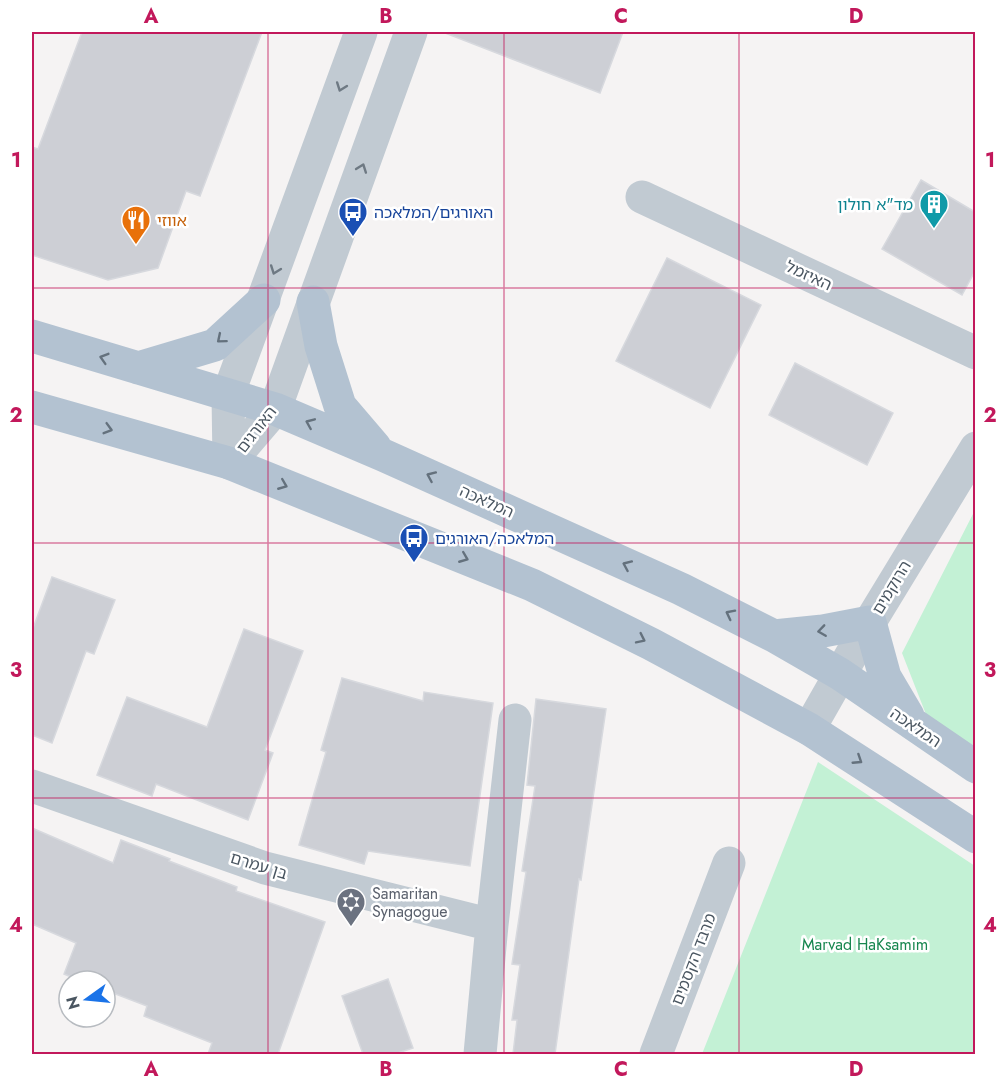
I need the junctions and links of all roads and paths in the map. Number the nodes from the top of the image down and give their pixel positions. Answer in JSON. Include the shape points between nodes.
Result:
{"nodes":[{"id":1,"x":361,"y":32,"type":"edge"},
{"id":2,"x":411,"y":32,"type":"edge"},
{"id":3,"x":642,"y":197,"type":"dead end"},
{"id":4,"x":264,"y":300,"type":"junction"},
{"id":5,"x":314,"y":302,"type":"junction"},
{"id":6,"x":32,"y":336,"type":"edge"},
{"id":7,"x":975,"y":353,"type":"edge"},
{"id":8,"x":138,"y":368,"type":"junction"},
{"id":9,"x":228,"y":395,"type":"junction"},
{"id":10,"x":32,"y":407,"type":"edge"},
{"id":11,"x":275,"y":409,"type":"junction"},
{"id":12,"x":975,"y":448,"type":"edge"},
{"id":13,"x":383,"y":454,"type":"junction"},
{"id":14,"x":229,"y":463,"type":"junction"},
{"id":15,"x":870,"y":622,"type":"junction"},
{"id":16,"x":774,"y":636,"type":"junction"},
{"id":17,"x":840,"y":674,"type":"junction"},
{"id":18,"x":515,"y":720,"type":"dead end"},
{"id":19,"x":914,"y":725,"type":"junction"},
{"id":20,"x":809,"y":729,"type":"junction"},
{"id":21,"x":975,"y":767,"type":"edge"},
{"id":22,"x":32,"y":786,"type":"edge"},
{"id":23,"x":975,"y":837,"type":"edge"},
{"id":24,"x":729,"y":863,"type":"dead end"},
{"id":25,"x":492,"y":925,"type":"junction"},
{"id":26,"x":480,"y":1054,"type":"edge"},
{"id":27,"x":656,"y":1054,"type":"edge"}],
"edges":[{"from":1,"to":4,"type":"street","name":"האורגים","one_way":true},
{"from":5,"to":2,"type":"street","name":"האורגים","one_way":true},
{"from":3,"to":7,"type":"street","name":"האיזמל"},
{"from":4,"to":8,"type":"main road","one_way":true,"via":[[215,345]]},
{"from":4,"to":9,"type":"street","name":"האורגים"},
{"from":5,"to":11,"type":"street","name":"האורגים"},
{"from":5,"to":13,"type":"main road","via":[[321,346],[340,406]]},
{"from":8,"to":6,"type":"main road","name":"המלאכה","one_way":true},
{"from":8,"to":9,"type":"main road","name":"המלאכה"},
{"from":9,"to":11,"type":"main road","name":"המלאכה"},
{"from":9,"to":14,"type":"street","name":"האורגים"},
{"from":10,"to":14,"type":"main road","one_way":true},
{"from":13,"to":11,"type":"main road","name":"המלאכה","one_way":true},
{"from":11,"to":14,"type":"street","name":"האורגים"},
{"from":12,"to":15,"type":"street","name":"הרוקמים"},
{"from":16,"to":13,"type":"main road","name":"המלאכה","one_way":true,"via":[[681,589]]},
{"from":14,"to":20,"type":"main road","one_way":true,"via":[[532,585]]},
{"from":15,"to":16,"type":"main road","one_way":true},
{"from":15,"to":17,"type":"street","name":"הרוקמים"},
{"from":15,"to":19,"type":"main road","via":[[885,677]]},
{"from":16,"to":17,"type":"main road","name":"המלאכה"},
{"from":17,"to":19,"type":"main road","name":"המלאכה"},
{"from":17,"to":20,"type":"street","name":"הרוקמים"},
{"from":18,"to":25,"type":"street"},
{"from":19,"to":21,"type":"main road","name":"המלאכה"},
{"from":20,"to":23,"type":"main road","one_way":true},
{"from":22,"to":25,"type":"street","name":"בן עמרם","via":[[265,868]]},
{"from":24,"to":27,"type":"street","name":"מרבד הקסמים"},
{"from":25,"to":26,"type":"street"}]}
